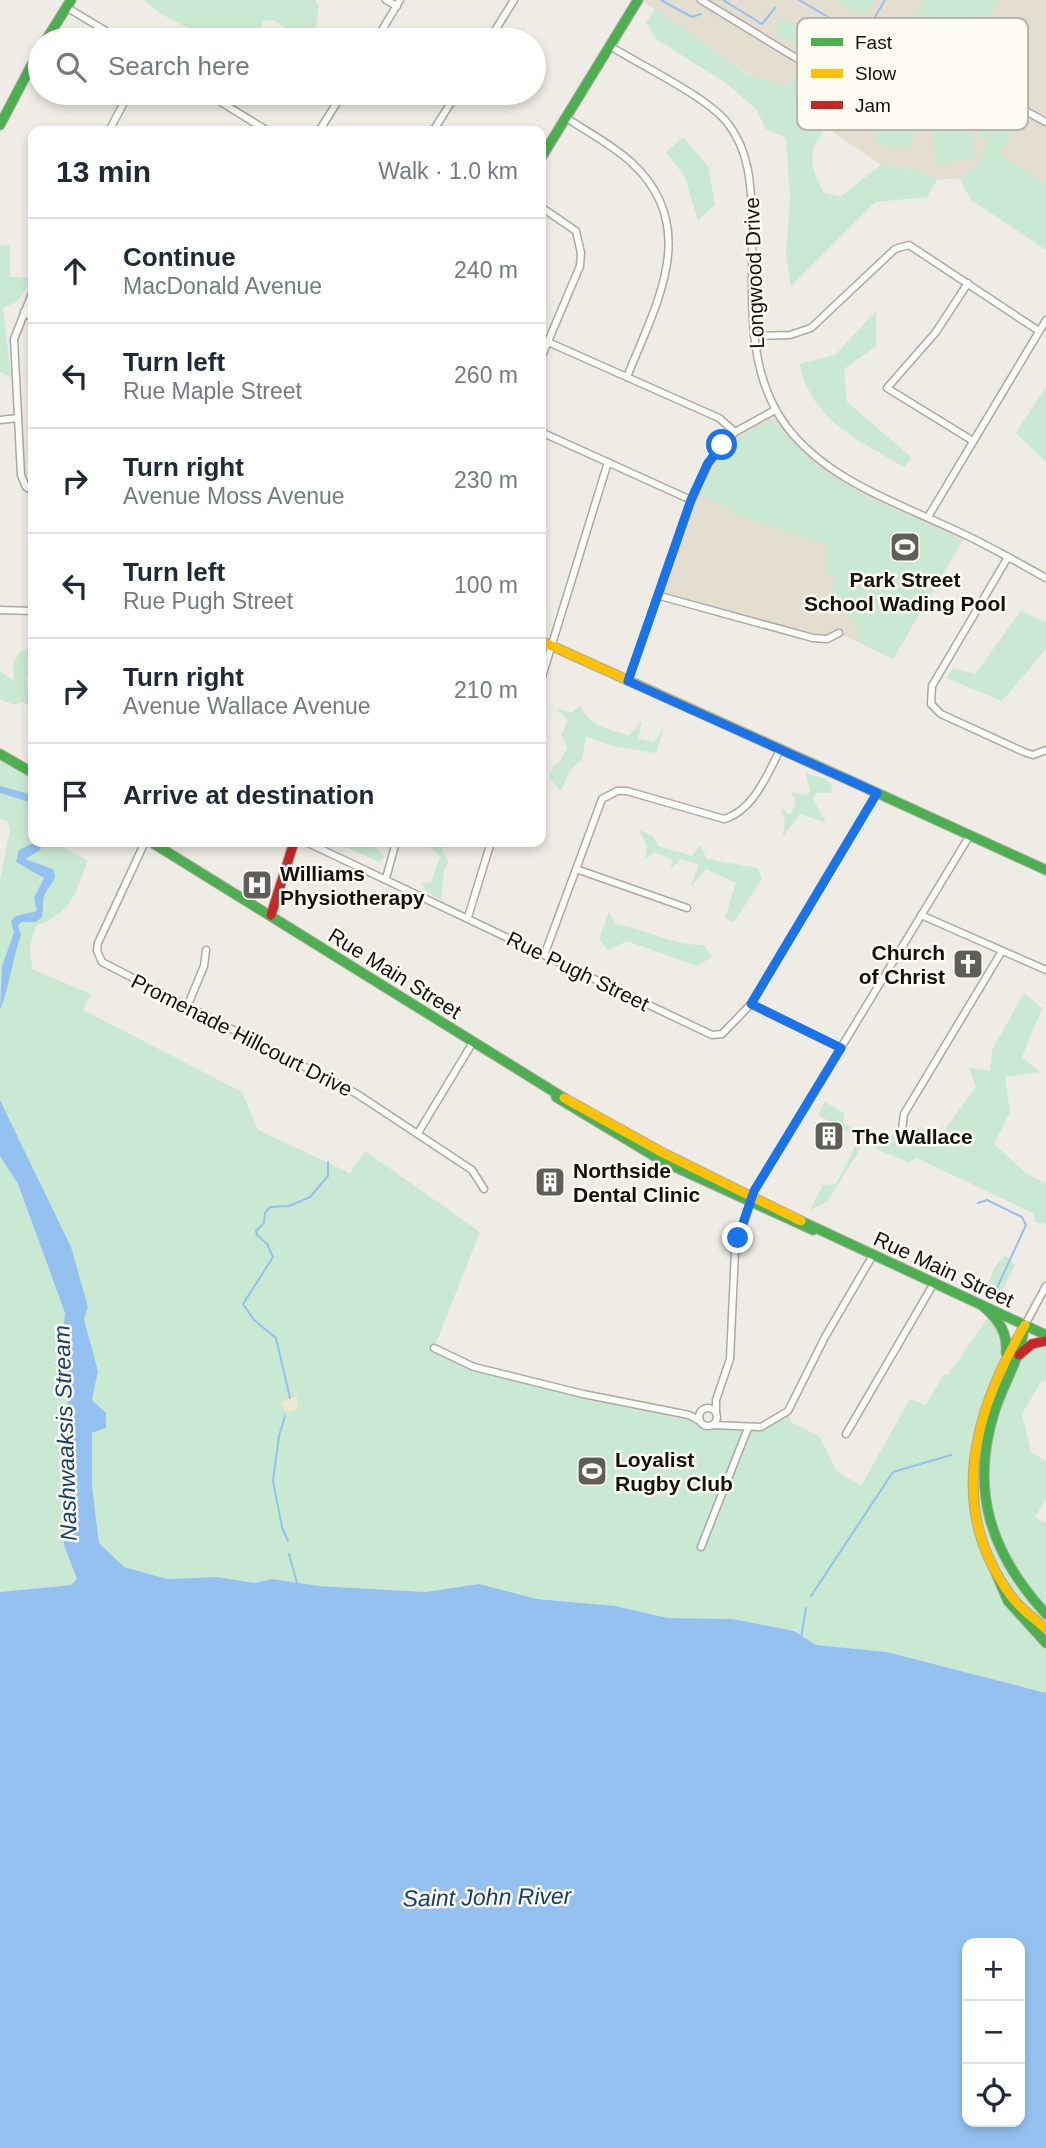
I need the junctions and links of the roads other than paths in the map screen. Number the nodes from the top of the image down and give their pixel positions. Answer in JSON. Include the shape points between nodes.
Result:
{"nodes":[{"id":1,"x":386,"y":0,"type":"edge"},
{"id":2,"x":514,"y":0,"type":"edge"},
{"id":3,"x":638,"y":0,"type":"edge"},
{"id":4,"x":701,"y":0,"type":"edge"},
{"id":5,"x":69,"y":3,"type":"edge"},
{"id":6,"x":398,"y":3,"type":"edge"},
{"id":7,"x":53,"y":28,"type":"edge"},
{"id":8,"x":104,"y":28,"type":"edge"},
{"id":9,"x":383,"y":28,"type":"edge"},
{"id":10,"x":496,"y":28,"type":"edge"},
{"id":11,"x":610,"y":46,"type":"junction"},
{"id":12,"x":797,"y":58,"type":"edge"},
{"id":13,"x":28,"y":72,"type":"edge"},
{"id":14,"x":123,"y":105,"type":"edge"},
{"id":15,"x":226,"y":105,"type":"edge"},
{"id":16,"x":335,"y":105,"type":"edge"},
{"id":17,"x":449,"y":105,"type":"edge"},
{"id":18,"x":1028,"y":112,"type":"edge"},
{"id":19,"x":565,"y":117,"type":"junction"},
{"id":20,"x":1046,"y":122,"type":"edge"},
{"id":21,"x":0,"y":125,"type":"edge"},
{"id":22,"x":112,"y":126,"type":"edge"},
{"id":23,"x":260,"y":126,"type":"edge"},
{"id":24,"x":322,"y":126,"type":"edge"},
{"id":25,"x":436,"y":126,"type":"edge"},
{"id":26,"x":546,"y":149,"type":"edge"},
{"id":27,"x":546,"y":210,"type":"edge"},
{"id":28,"x":968,"y":283,"type":"junction"},
{"id":29,"x":28,"y":302,"type":"edge"},
{"id":30,"x":23,"y":312,"type":"junction"},
{"id":31,"x":28,"y":315,"type":"edge"},
{"id":32,"x":1046,"y":320,"type":"edge"},
{"id":33,"x":1039,"y":331,"type":"junction"},
{"id":34,"x":754,"y":336,"type":"junction"},
{"id":35,"x":548,"y":342,"type":"junction"},
{"id":36,"x":546,"y":347,"type":"edge"},
{"id":37,"x":627,"y":377,"type":"junction"},
{"id":38,"x":775,"y":410,"type":"junction"},
{"id":39,"x":18,"y":418,"type":"junction"},
{"id":40,"x":0,"y":419,"type":"edge"},
{"id":41,"x":735,"y":432,"type":"junction"},
{"id":42,"x":546,"y":434,"type":"edge"},
{"id":43,"x":973,"y":441,"type":"junction"},
{"id":44,"x":608,"y":462,"type":"junction"},
{"id":45,"x":28,"y":486,"type":"edge"},
{"id":46,"x":691,"y":500,"type":"junction"},
{"id":47,"x":928,"y":517,"type":"junction"},
{"id":48,"x":1009,"y":557,"type":"junction"},
{"id":49,"x":1046,"y":578,"type":"edge"},
{"id":50,"x":660,"y":596,"type":"junction"},
{"id":51,"x":0,"y":610,"type":"edge"},
{"id":52,"x":28,"y":611,"type":"edge"},
{"id":53,"x":839,"y":633,"type":"dead end"},
{"id":54,"x":546,"y":644,"type":"edge"},
{"id":55,"x":551,"y":646,"type":"junction"},
{"id":56,"x":546,"y":663,"type":"edge"},
{"id":57,"x":628,"y":681,"type":"junction"},
{"id":58,"x":779,"y":750,"type":"junction"},
{"id":59,"x":1046,"y":750,"type":"edge"},
{"id":60,"x":0,"y":754,"type":"edge"},
{"id":61,"x":28,"y":770,"type":"edge"},
{"id":62,"x":877,"y":793,"type":"junction"},
{"id":63,"x":970,"y":835,"type":"junction"},
{"id":64,"x":143,"y":847,"type":"edge"},
{"id":65,"x":159,"y":847,"type":"edge"},
{"id":66,"x":293,"y":847,"type":"edge"},
{"id":67,"x":317,"y":847,"type":"edge"},
{"id":68,"x":395,"y":847,"type":"edge"},
{"id":69,"x":489,"y":847,"type":"edge"},
{"id":70,"x":576,"y":869,"type":"junction"},
{"id":71,"x":1046,"y":870,"type":"edge"},
{"id":72,"x":386,"y":878,"type":"junction"},
{"id":73,"x":687,"y":908,"type":"dead end"},
{"id":74,"x":271,"y":915,"type":"junction"},
{"id":75,"x":921,"y":915,"type":"junction"},
{"id":76,"x":468,"y":917,"type":"junction"},
{"id":77,"x":206,"y":950,"type":"dead end"},
{"id":78,"x":1002,"y":951,"type":"junction"},
{"id":79,"x":545,"y":953,"type":"junction"},
{"id":80,"x":1046,"y":970,"type":"edge"},
{"id":81,"x":751,"y":1004,"type":"junction"},
{"id":82,"x":187,"y":1007,"type":"junction"},
{"id":83,"x":473,"y":1042,"type":"junction"},
{"id":84,"x":841,"y":1048,"type":"junction"},
{"id":85,"x":902,"y":1130,"type":"dead end"},
{"id":86,"x":418,"y":1133,"type":"junction"},
{"id":87,"x":484,"y":1189,"type":"dead end"},
{"id":88,"x":751,"y":1200,"type":"junction"},
{"id":89,"x":873,"y":1255,"type":"junction"},
{"id":90,"x":934,"y":1283,"type":"junction"},
{"id":91,"x":1046,"y":1286,"type":"edge"},
{"id":92,"x":983,"y":1306,"type":"junction"},
{"id":93,"x":1024,"y":1325,"type":"junction"},
{"id":94,"x":1046,"y":1335,"type":"edge"},
{"id":95,"x":1046,"y":1341,"type":"edge"},
{"id":96,"x":434,"y":1348,"type":"dead end"},
{"id":97,"x":1005,"y":1356,"type":"junction"},
{"id":98,"x":1017,"y":1358,"type":"junction"},
{"id":99,"x":716,"y":1399,"type":"junction"},
{"id":100,"x":704,"y":1409,"type":"junction"},
{"id":101,"x":690,"y":1415,"type":"junction"},
{"id":102,"x":717,"y":1415,"type":"junction"},
{"id":103,"x":700,"y":1421,"type":"junction"},
{"id":104,"x":723,"y":1424,"type":"junction"},
{"id":105,"x":712,"y":1425,"type":"junction"},
{"id":106,"x":748,"y":1428,"type":"junction"},
{"id":107,"x":846,"y":1434,"type":"dead end"},
{"id":108,"x":701,"y":1547,"type":"dead end"},
{"id":109,"x":996,"y":1573,"type":"junction"},
{"id":110,"x":1046,"y":1614,"type":"edge"},
{"id":111,"x":1046,"y":1629,"type":"edge"},
{"id":112,"x":1046,"y":1643,"type":"edge"}],
"edges":[{"from":1,"to":6,"type":"street"},
{"from":2,"to":10,"type":"street"},
{"from":3,"to":11,"type":"main road"},
{"from":4,"to":12,"type":"street"},
{"from":5,"to":7,"type":"main road"},
{"from":5,"to":8,"type":"street"},
{"from":6,"to":9,"type":"street"},
{"from":11,"to":19,"type":"main road"},
{"from":11,"to":34,"type":"street","name":"Longwood Drive","via":[[705,104],[728,123],[740,144],[751,180]]},
{"from":13,"to":21,"type":"main road"},
{"from":14,"to":22,"type":"street"},
{"from":15,"to":23,"type":"street"},
{"from":16,"to":24,"type":"street"},
{"from":17,"to":25,"type":"street"},
{"from":18,"to":20,"type":"street"},
{"from":19,"to":26,"type":"main road"},
{"from":19,"to":37,"type":"street","via":[[643,174],[667,226],[670,256],[666,282]]},
{"from":27,"to":35,"type":"street","via":[[576,231],[581,253],[580,266]]},
{"from":28,"to":33,"type":"street"},
{"from":28,"to":34,"type":"street","via":[[916,248],[902,246],[811,328],[790,335]]},
{"from":28,"to":43,"type":"street","via":[[936,332],[887,388]]},
{"from":29,"to":30,"type":"street"},
{"from":30,"to":31,"type":"street"},
{"from":30,"to":39,"type":"street","via":[[14,339]]},
{"from":32,"to":33,"type":"street"},
{"from":33,"to":43,"type":"street"},
{"from":34,"to":38,"type":"street","name":"Longwood Drive","via":[[758,365]]},
{"from":35,"to":36,"type":"street"},
{"from":35,"to":37,"type":"street"},
{"from":37,"to":41,"type":"street","via":[[719,418]]},
{"from":38,"to":41,"type":"street"},
{"from":38,"to":47,"type":"street","name":"Longwood Drive","via":[[802,444],[834,471]]},
{"from":39,"to":40,"type":"street"},
{"from":39,"to":45,"type":"street","via":[[21,475]]},
{"from":41,"to":46,"type":"street","via":[[708,463]]},
{"from":42,"to":44,"type":"street"},
{"from":43,"to":47,"type":"street"},
{"from":44,"to":46,"type":"street"},
{"from":44,"to":55,"type":"street"},
{"from":46,"to":50,"type":"street"},
{"from":47,"to":48,"type":"street","name":"Longwood Drive"},
{"from":48,"to":49,"type":"street","name":"Longwood Drive"},
{"from":48,"to":59,"type":"street","via":[[932,686],[931,704],[941,714],[1024,752],[1033,755]]},
{"from":50,"to":53,"type":"street","via":[[813,638],[827,639]]},
{"from":50,"to":57,"type":"street"},
{"from":51,"to":52,"type":"street"},
{"from":54,"to":55,"type":"main road"},
{"from":55,"to":56,"type":"street"},
{"from":55,"to":57,"type":"main road"},
{"from":57,"to":58,"type":"main road"},
{"from":58,"to":62,"type":"main road"},
{"from":58,"to":70,"type":"street","via":[[747,807],[737,816],[724,819],[628,791],[609,793],[597,807]]},
{"from":60,"to":61,"type":"main road"},
{"from":62,"to":63,"type":"main road"},
{"from":62,"to":81,"type":"street"},
{"from":63,"to":71,"type":"main road"},
{"from":63,"to":75,"type":"street"},
{"from":64,"to":82,"type":"street","name":"Promenade Hillcourt Drive","via":[[98,943],[98,956]]},
{"from":65,"to":74,"type":"main road","name":"Rue Main Street"},
{"from":66,"to":74,"type":"main road"},
{"from":67,"to":72,"type":"street","name":"Rue Pugh Street"},
{"from":68,"to":72,"type":"street"},
{"from":69,"to":76,"type":"street"},
{"from":70,"to":73,"type":"street"},
{"from":70,"to":79,"type":"street"},
{"from":72,"to":76,"type":"street","name":"Rue Pugh Street"},
{"from":74,"to":83,"type":"main road","name":"Rue Main Street"},
{"from":75,"to":78,"type":"street"},
{"from":75,"to":84,"type":"street"},
{"from":76,"to":79,"type":"street","name":"Rue Pugh Street"},
{"from":77,"to":82,"type":"street"},
{"from":78,"to":80,"type":"street"},
{"from":78,"to":85,"type":"street","via":[[904,1114]]},
{"from":79,"to":81,"type":"street","name":"Rue Pugh Street","via":[[715,1036]]},
{"from":81,"to":84,"type":"street"},
{"from":82,"to":86,"type":"street","name":"Promenade Hillcourt Drive","via":[[357,1094]]},
{"from":83,"to":86,"type":"street"},
{"from":83,"to":88,"type":"main road","name":"Rue Main Street","via":[[561,1102],[664,1162]]},
{"from":84,"to":88,"type":"street"},
{"from":86,"to":87,"type":"street","name":"Promenade Hillcourt Drive","via":[[472,1170]]},
{"from":88,"to":89,"type":"main road","name":"Rue Main Street"},
{"from":88,"to":99,"type":"street","via":[[735,1251],[729,1368]]},
{"from":89,"to":90,"type":"main road","name":"Rue Main Street"},
{"from":89,"to":106,"type":"street","via":[[788,1411],[761,1427]]},
{"from":90,"to":92,"type":"main road","name":"Rue Main Street"},
{"from":90,"to":107,"type":"street"},
{"from":91,"to":93,"type":"street"},
{"from":92,"to":93,"type":"main road","name":"Rue Main Street"},
{"from":92,"to":97,"type":"main road","via":[[1004,1328]]},
{"from":93,"to":94,"type":"main road","name":"Rue Main Street"},
{"from":93,"to":97,"type":"main road"},
{"from":93,"to":98,"type":"main road"},
{"from":95,"to":98,"type":"main road","via":[[1032,1344]]},
{"from":96,"to":101,"type":"street","via":[[474,1367]]},
{"from":97,"to":109,"type":"main road","via":[[980,1417],[971,1476],[978,1526]]},
{"from":98,"to":110,"type":"main road","via":[[986,1441],[984,1495],[992,1534],[1009,1571]]},
{"from":99,"to":100,"type":"street"},
{"from":99,"to":102,"type":"street"},
{"from":100,"to":101,"type":"street"},
{"from":100,"to":102,"type":"street"},
{"from":100,"to":103,"type":"street"},
{"from":101,"to":103,"type":"street"},
{"from":102,"to":104,"type":"street"},
{"from":102,"to":105,"type":"street"},
{"from":103,"to":105,"type":"street"},
{"from":104,"to":105,"type":"street"},
{"from":104,"to":106,"type":"street"},
{"from":106,"to":108,"type":"street"},
{"from":109,"to":111,"type":"main road"},
{"from":109,"to":112,"type":"main road","via":[[1008,1601]]}]}
